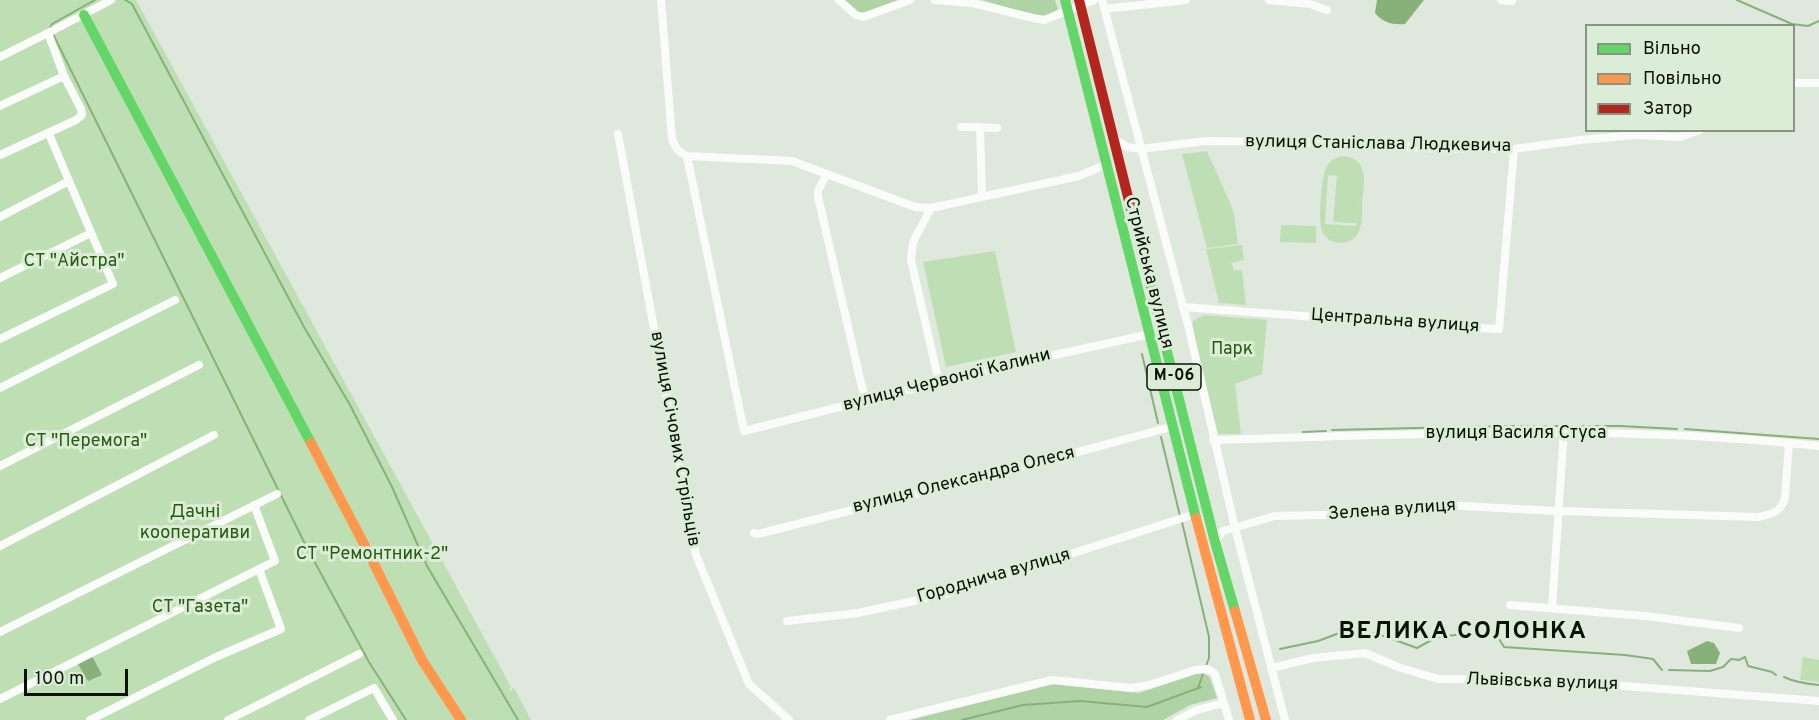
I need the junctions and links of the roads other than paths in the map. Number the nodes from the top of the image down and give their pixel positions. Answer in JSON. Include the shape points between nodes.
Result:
{"nodes":[{"id":1,"x":111,"y":0,"type":"edge"},
{"id":2,"x":661,"y":0,"type":"edge"},
{"id":3,"x":839,"y":0,"type":"edge"},
{"id":4,"x":910,"y":0,"type":"edge"},
{"id":5,"x":935,"y":0,"type":"edge"},
{"id":6,"x":1065,"y":0,"type":"edge"},
{"id":7,"x":1078,"y":0,"type":"edge"},
{"id":8,"x":1094,"y":0,"type":"edge"},
{"id":9,"x":1102,"y":0,"type":"edge"},
{"id":10,"x":1186,"y":0,"type":"edge"},
{"id":11,"x":1269,"y":0,"type":"edge"},
{"id":12,"x":1501,"y":0,"type":"edge"},
{"id":13,"x":1512,"y":1,"type":"edge"},
{"id":14,"x":1105,"y":9,"type":"junction"},
{"id":15,"x":1327,"y":10,"type":"dead end"},
{"id":16,"x":84,"y":15,"type":"junction"},
{"id":17,"x":48,"y":33,"type":"junction"},
{"id":18,"x":0,"y":57,"type":"edge"},
{"id":19,"x":64,"y":76,"type":"junction"},
{"id":20,"x":1795,"y":83,"type":"edge"},
{"id":21,"x":1819,"y":83,"type":"edge"},
{"id":22,"x":0,"y":106,"type":"edge"},
{"id":23,"x":961,"y":127,"type":"dead end"},
{"id":24,"x":980,"y":127,"type":"junction"},
{"id":25,"x":997,"y":128,"type":"dead end"},
{"id":26,"x":1694,"y":132,"type":"edge"},
{"id":27,"x":49,"y":134,"type":"junction"},
{"id":28,"x":618,"y":134,"type":"dead end"},
{"id":29,"x":1113,"y":137,"type":"junction"},
{"id":30,"x":1127,"y":147,"type":"junction"},
{"id":31,"x":1141,"y":149,"type":"junction"},
{"id":32,"x":1514,"y":149,"type":"junction"},
{"id":33,"x":0,"y":155,"type":"edge"},
{"id":34,"x":687,"y":156,"type":"junction"},
{"id":35,"x":1107,"y":164,"type":"junction"},
{"id":36,"x":1120,"y":164,"type":"junction"},
{"id":37,"x":826,"y":175,"type":"junction"},
{"id":38,"x":69,"y":181,"type":"junction"},
{"id":39,"x":982,"y":197,"type":"junction"},
{"id":40,"x":931,"y":208,"type":"junction"},
{"id":41,"x":0,"y":217,"type":"edge"},
{"id":42,"x":91,"y":233,"type":"junction"},
{"id":43,"x":0,"y":278,"type":"edge"},
{"id":44,"x":175,"y":300,"type":"dead end"},
{"id":45,"x":1183,"y":307,"type":"junction"},
{"id":46,"x":1150,"y":334,"type":"junction"},
{"id":47,"x":0,"y":339,"type":"edge"},
{"id":48,"x":199,"y":365,"type":"dead end"},
{"id":49,"x":0,"y":377,"type":"edge"},
{"id":50,"x":939,"y":382,"type":"junction"},
{"id":51,"x":1,"y":388,"type":"edge"},
{"id":52,"x":865,"y":400,"type":"junction"},
{"id":53,"x":1174,"y":426,"type":"junction"},
{"id":54,"x":1564,"y":431,"type":"junction"},
{"id":55,"x":214,"y":435,"type":"dead end"},
{"id":56,"x":1213,"y":440,"type":"junction"},
{"id":57,"x":1789,"y":443,"type":"junction"},
{"id":58,"x":1819,"y":446,"type":"edge"},
{"id":59,"x":0,"y":465,"type":"edge"},
{"id":60,"x":277,"y":494,"type":"dead end"},
{"id":61,"x":254,"y":505,"type":"junction"},
{"id":62,"x":1558,"y":511,"type":"junction"},
{"id":63,"x":1186,"y":517,"type":"junction"},
{"id":64,"x":1209,"y":519,"type":"junction"},
{"id":65,"x":1232,"y":528,"type":"junction"},
{"id":66,"x":754,"y":533,"type":"dead end"},
{"id":67,"x":1215,"y":542,"type":"junction"},
{"id":68,"x":0,"y":546,"type":"edge"},
{"id":69,"x":259,"y":569,"type":"junction"},
{"id":70,"x":1510,"y":604,"type":"dead end"},
{"id":71,"x":1552,"y":608,"type":"junction"},
{"id":72,"x":787,"y":621,"type":"dead end"},
{"id":73,"x":1739,"y":628,"type":"dead end"},
{"id":74,"x":0,"y":632,"type":"edge"},
{"id":75,"x":359,"y":654,"type":"dead end"},
{"id":76,"x":1271,"y":668,"type":"junction"},
{"id":77,"x":0,"y":699,"type":"edge"},
{"id":78,"x":1819,"y":701,"type":"edge"},
{"id":79,"x":1224,"y":703,"type":"junction"},
{"id":80,"x":90,"y":720,"type":"edge"},
{"id":81,"x":228,"y":720,"type":"edge"},
{"id":82,"x":309,"y":720,"type":"edge"},
{"id":83,"x":393,"y":720,"type":"edge"},
{"id":84,"x":461,"y":720,"type":"edge"},
{"id":85,"x":789,"y":720,"type":"edge"},
{"id":86,"x":890,"y":720,"type":"edge"},
{"id":87,"x":1177,"y":720,"type":"edge"},
{"id":88,"x":1229,"y":720,"type":"edge"},
{"id":89,"x":1250,"y":720,"type":"edge"},
{"id":90,"x":1266,"y":720,"type":"edge"},
{"id":91,"x":1285,"y":720,"type":"edge"}],
"edges":[{"from":1,"to":16,"type":"street"},
{"from":2,"to":34,"type":"street","via":[[672,139],[675,147]]},
{"from":3,"to":4,"type":"street","via":[[863,17]]},
{"from":5,"to":8,"type":"street","via":[[973,3],[1044,20]]},
{"from":6,"to":35,"type":"main road","name":"Стрийська вулиця","number":"М-06"},
{"from":7,"to":29,"type":"main road","name":"Стрийська вулиця","number":"М-06"},
{"from":9,"to":14,"type":"street"},
{"from":10,"to":14,"type":"street"},
{"from":11,"to":15,"type":"street","via":[[1310,4]]},
{"from":12,"to":13,"type":"street"},
{"from":14,"to":31,"type":"street"},
{"from":16,"to":17,"type":"street"},
{"from":16,"to":84,"type":"main road","via":[[422,660]]},
{"from":17,"to":18,"type":"street"},
{"from":17,"to":19,"type":"street"},
{"from":19,"to":22,"type":"street"},
{"from":19,"to":27,"type":"street","via":[[82,116]]},
{"from":20,"to":21,"type":"street"},
{"from":23,"to":24,"type":"street"},
{"from":24,"to":25,"type":"street"},
{"from":24,"to":39,"type":"street"},
{"from":26,"to":32,"type":"street","name":"вулиця Станіслава Людкевича","via":[[1680,137],[1635,135]]},
{"from":27,"to":33,"type":"street"},
{"from":27,"to":38,"type":"street"},
{"from":28,"to":85,"type":"street","name":"вулиця Січових Стрільців","via":[[696,555],[749,684]]},
{"from":29,"to":30,"type":"street","name":"вулиця Станіслава Людкевича"},
{"from":29,"to":36,"type":"main road","name":"Стрийська вулиця","number":"М-06"},
{"from":30,"to":31,"type":"street","name":"вулиця Станіслава Людкевича"},
{"from":30,"to":36,"type":"street","via":[[1120,154]]},
{"from":31,"to":32,"type":"street","name":"вулиця Станіслава Людкевича","via":[[1205,141]]},
{"from":31,"to":45,"type":"street"},
{"from":32,"to":45,"type":"street","name":"Центральна вулиця","via":[[1499,329]]},
{"from":34,"to":37,"type":"street","via":[[792,161]]},
{"from":34,"to":52,"type":"street","name":"вулиця Червоної Калини","via":[[744,431]]},
{"from":35,"to":39,"type":"street","via":[[1079,176]]},
{"from":35,"to":46,"type":"main road","name":"Стрийська вулиця","number":"М-06"},
{"from":36,"to":64,"type":"main road","name":"Стрийська вулиця","number":"М-06"},
{"from":37,"to":40,"type":"street","via":[[915,207]]},
{"from":37,"to":52,"type":"street","via":[[818,197]]},
{"from":38,"to":41,"type":"street"},
{"from":38,"to":42,"type":"street"},
{"from":39,"to":40,"type":"street"},
{"from":40,"to":50,"type":"street","via":[[913,242],[911,260]]},
{"from":42,"to":43,"type":"street"},
{"from":42,"to":47,"type":"street","via":[[113,284]]},
{"from":44,"to":51,"type":"street"},
{"from":45,"to":56,"type":"street"},
{"from":46,"to":50,"type":"street","name":"вулиця Червоної Калини"},
{"from":46,"to":53,"type":"main road","name":"Стрийська вулиця","number":"М-06"},
{"from":48,"to":59,"type":"street"},
{"from":49,"to":51,"type":"street"},
{"from":50,"to":52,"type":"street","name":"вулиця Червоної Калини"},
{"from":53,"to":63,"type":"main road","name":"Стрийська вулиця","number":"М-06"},
{"from":53,"to":66,"type":"street","name":"вулиця Олександра Олеся"},
{"from":54,"to":56,"type":"street","name":"вулиця Василя Стуса"},
{"from":54,"to":57,"type":"street","name":"вулиця Василя Стуса"},
{"from":54,"to":62,"type":"street"},
{"from":55,"to":68,"type":"street"},
{"from":56,"to":65,"type":"street"},
{"from":57,"to":58,"type":"street","name":"вулиця Василя Стуса"},
{"from":57,"to":62,"type":"street","name":"Зелена вулиця","via":[[1785,498],[1777,512],[1758,517]]},
{"from":60,"to":61,"type":"street"},
{"from":61,"to":69,"type":"street","via":[[275,561]]},
{"from":61,"to":74,"type":"street"},
{"from":62,"to":65,"type":"street","name":"Зелена вулиця","via":[[1442,505],[1371,514],[1280,515]]},
{"from":62,"to":71,"type":"street"},
{"from":63,"to":72,"type":"street","name":"Городнича вулиця","via":[[946,594],[858,613]]},
{"from":63,"to":89,"type":"main road","name":"Стрийська вулиця","number":"М-06"},
{"from":64,"to":65,"type":"street","via":[[1217,527]]},
{"from":64,"to":67,"type":"main road","name":"Стрийська вулиця","number":"М-06"},
{"from":65,"to":67,"type":"street","name":"Зелена вулиця","via":[[1220,533]]},
{"from":65,"to":76,"type":"street"},
{"from":67,"to":90,"type":"main road","name":"Стрийська вулиця","number":"М-06"},
{"from":69,"to":77,"type":"street"},
{"from":69,"to":80,"type":"street","via":[[281,629]]},
{"from":70,"to":71,"type":"street"},
{"from":71,"to":73,"type":"street"},
{"from":75,"to":81,"type":"street"},
{"from":76,"to":78,"type":"street","name":"Львівська вулиця","via":[[1313,658],[1365,653],[1438,679],[1528,680]]},
{"from":76,"to":91,"type":"street"},
{"from":79,"to":86,"type":"street","via":[[1215,674],[1208,669],[1131,688],[1052,680]]},
{"from":79,"to":87,"type":"street"},
{"from":79,"to":88,"type":"street"},
{"from":82,"to":83,"type":"street","via":[[374,688]]}]}
